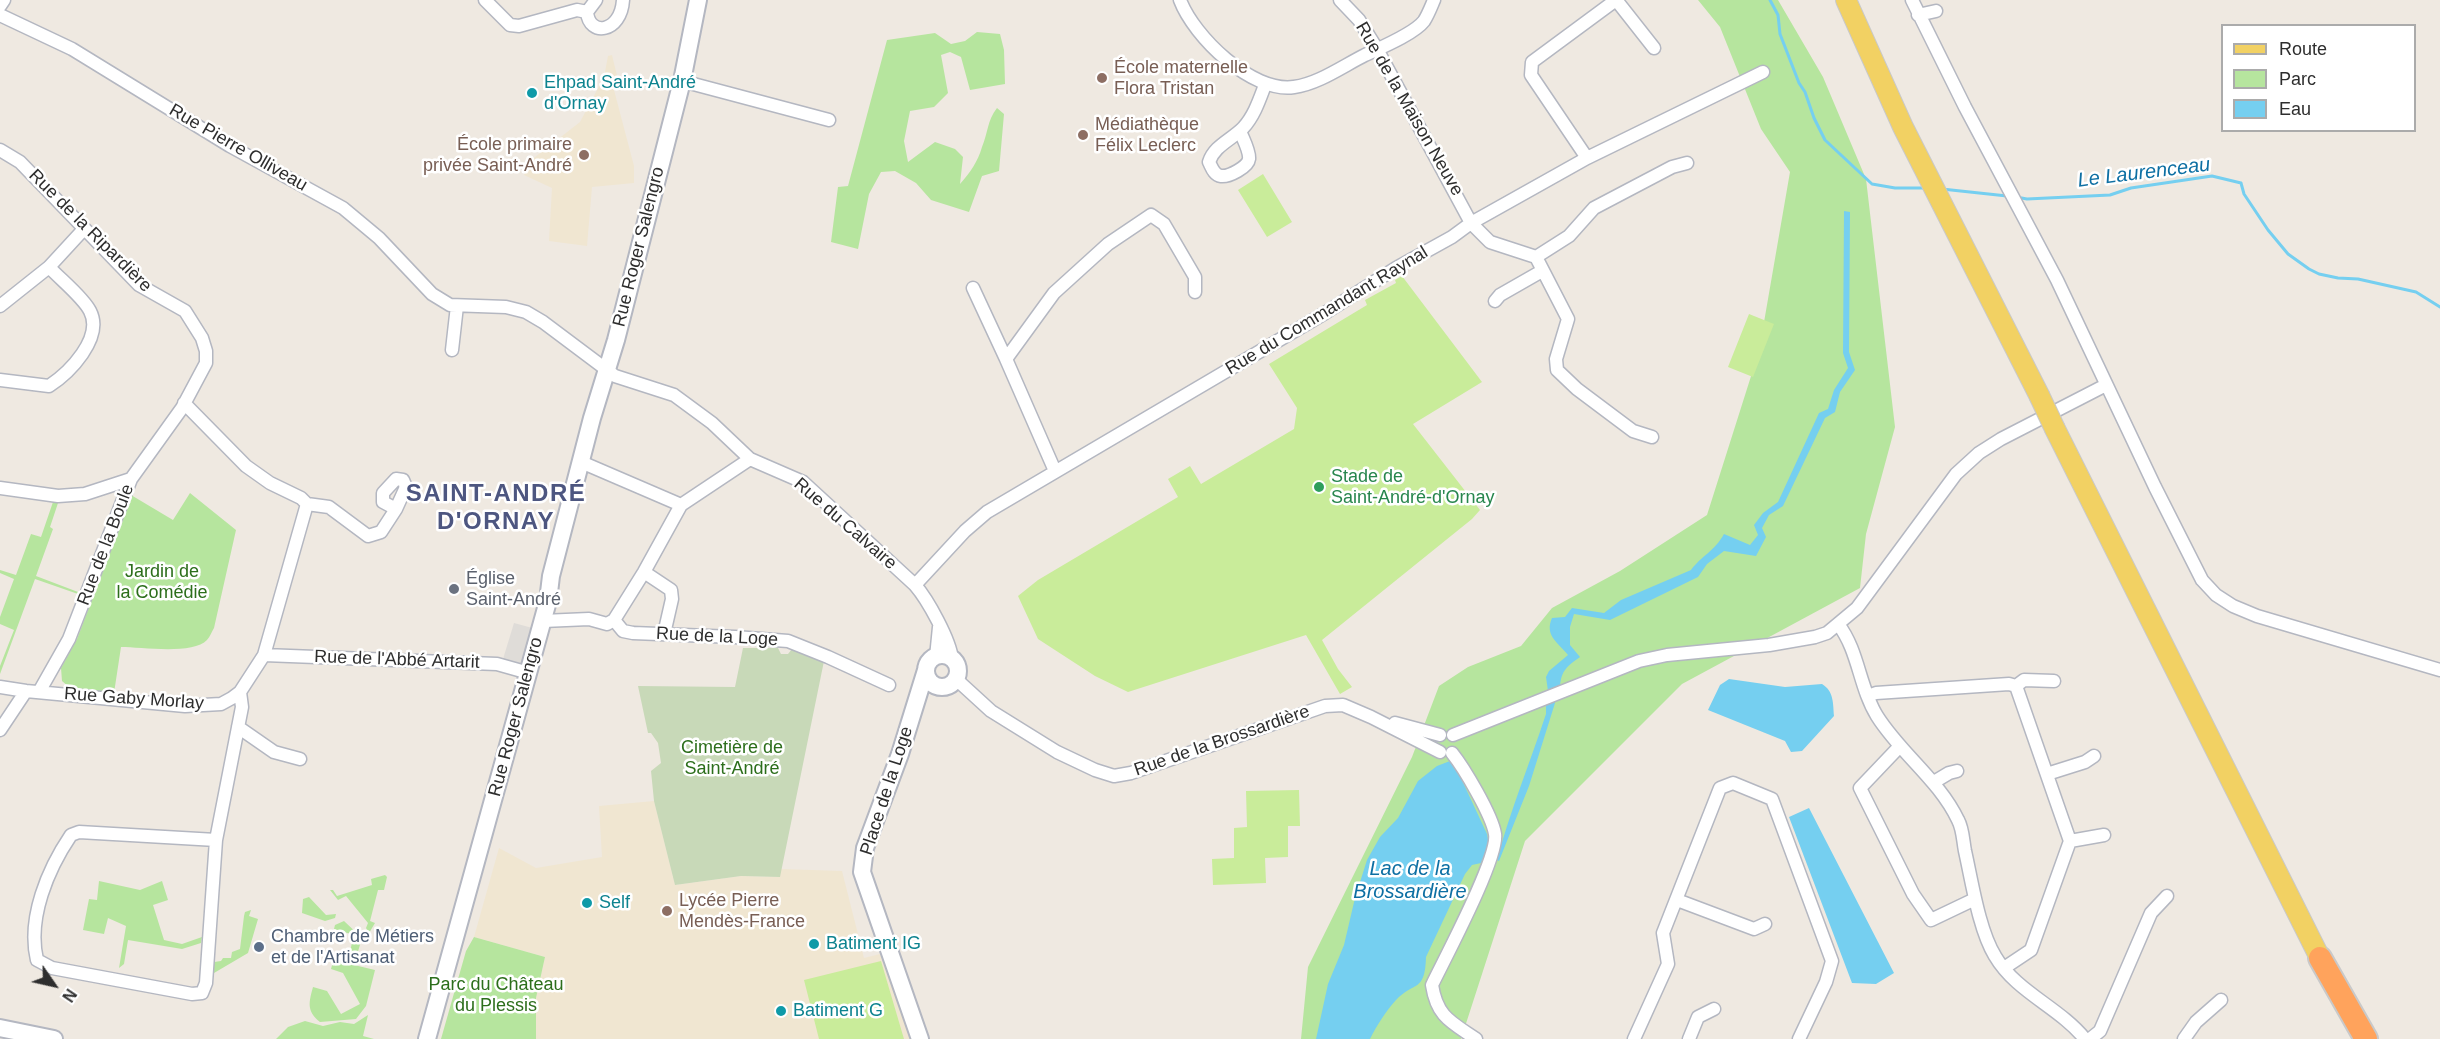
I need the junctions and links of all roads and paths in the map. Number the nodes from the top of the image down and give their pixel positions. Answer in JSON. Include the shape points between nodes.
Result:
{"nodes":[{"id":1,"x":4,"y":0,"type":"edge"},
{"id":2,"x":485,"y":0,"type":"edge"},
{"id":3,"x":596,"y":0,"type":"edge"},
{"id":4,"x":623,"y":0,"type":"edge"},
{"id":5,"x":698,"y":0,"type":"edge"},
{"id":6,"x":710,"y":0,"type":"edge"},
{"id":7,"x":1180,"y":0,"type":"edge"},
{"id":8,"x":1340,"y":0,"type":"edge"},
{"id":9,"x":1434,"y":0,"type":"edge"},
{"id":10,"x":1846,"y":0,"type":"edge"},
{"id":11,"x":1912,"y":0,"type":"edge"},
{"id":12,"x":1617,"y":1,"type":"edge"},
{"id":13,"x":0,"y":6,"type":"edge"},
{"id":14,"x":1936,"y":11,"type":"dead end"},
{"id":15,"x":587,"y":12,"type":"junction"},
{"id":16,"x":0,"y":15,"type":"edge"},
{"id":17,"x":1918,"y":15,"type":"junction"},
{"id":18,"x":1654,"y":48,"type":"dead end"},
{"id":19,"x":1377,"y":49,"type":"junction"},
{"id":20,"x":1762,"y":72,"type":"dead end"},
{"id":21,"x":682,"y":81,"type":"junction"},
{"id":22,"x":1265,"y":85,"type":"junction"},
{"id":23,"x":829,"y":120,"type":"dead end"},
{"id":24,"x":1240,"y":131,"type":"dead end"},
{"id":25,"x":0,"y":150,"type":"edge"},
{"id":26,"x":1587,"y":158,"type":"junction"},
{"id":27,"x":1687,"y":163,"type":"dead end"},
{"id":28,"x":1472,"y":223,"type":"junction"},
{"id":29,"x":84,"y":229,"type":"junction"},
{"id":30,"x":1536,"y":256,"type":"junction"},
{"id":31,"x":49,"y":267,"type":"junction"},
{"id":32,"x":1542,"y":271,"type":"junction"},
{"id":33,"x":973,"y":288,"type":"dead end"},
{"id":34,"x":1195,"y":292,"type":"dead end"},
{"id":35,"x":1495,"y":301,"type":"dead end"},
{"id":36,"x":457,"y":306,"type":"junction"},
{"id":37,"x":1,"y":307,"type":"edge"},
{"id":38,"x":202,"y":338,"type":"joint"},
{"id":39,"x":452,"y":350,"type":"dead end"},
{"id":40,"x":1006,"y":360,"type":"junction"},
{"id":41,"x":607,"y":370,"type":"junction"},
{"id":42,"x":0,"y":380,"type":"edge"},
{"id":43,"x":2106,"y":385,"type":"junction"},
{"id":44,"x":184,"y":403,"type":"junction"},
{"id":45,"x":1652,"y":437,"type":"dead end"},
{"id":46,"x":750,"y":459,"type":"junction"},
{"id":47,"x":581,"y":462,"type":"junction"},
{"id":48,"x":1055,"y":471,"type":"junction"},
{"id":49,"x":131,"y":479,"type":"junction"},
{"id":50,"x":0,"y":488,"type":"edge"},
{"id":51,"x":307,"y":504,"type":"junction"},
{"id":52,"x":681,"y":505,"type":"junction"},
{"id":53,"x":396,"y":509,"type":"dead end"},
{"id":54,"x":644,"y":572,"type":"junction"},
{"id":55,"x":915,"y":585,"type":"junction"},
{"id":56,"x":614,"y":620,"type":"junction"},
{"id":57,"x":543,"y":621,"type":"junction"},
{"id":58,"x":1838,"y":624,"type":"junction"},
{"id":59,"x":664,"y":634,"type":"junction"},
{"id":60,"x":264,"y":655,"type":"junction"},
{"id":61,"x":944,"y":658,"type":"junction"},
{"id":62,"x":926,"y":670,"type":"junction"},
{"id":63,"x":2440,"y":670,"type":"edge"},
{"id":64,"x":529,"y":673,"type":"junction"},
{"id":65,"x":2054,"y":681,"type":"dead end"},
{"id":66,"x":949,"y":683,"type":"junction"},
{"id":67,"x":889,"y":685,"type":"dead end"},
{"id":68,"x":2016,"y":686,"type":"junction"},
{"id":69,"x":0,"y":687,"type":"edge"},
{"id":70,"x":26,"y":691,"type":"junction"},
{"id":71,"x":39,"y":692,"type":"junction"},
{"id":72,"x":240,"y":692,"type":"junction"},
{"id":73,"x":1868,"y":696,"type":"junction"},
{"id":74,"x":914,"y":710,"type":"junction"},
{"id":75,"x":1371,"y":717,"type":"junction"},
{"id":76,"x":238,"y":727,"type":"junction"},
{"id":77,"x":0,"y":730,"type":"edge"},
{"id":78,"x":1447,"y":735,"type":"junction"},
{"id":79,"x":1900,"y":746,"type":"junction"},
{"id":80,"x":1446,"y":752,"type":"junction"},
{"id":81,"x":2094,"y":756,"type":"dead end"},
{"id":82,"x":300,"y":759,"type":"dead end"},
{"id":83,"x":1957,"y":771,"type":"dead end"},
{"id":84,"x":2047,"y":774,"type":"junction"},
{"id":85,"x":1934,"y":782,"type":"junction"},
{"id":86,"x":2104,"y":835,"type":"dead end"},
{"id":87,"x":216,"y":840,"type":"junction"},
{"id":88,"x":2070,"y":842,"type":"junction"},
{"id":89,"x":2168,"y":896,"type":"dead end"},
{"id":90,"x":1975,"y":899,"type":"junction"},
{"id":91,"x":1677,"y":900,"type":"junction"},
{"id":92,"x":1765,"y":924,"type":"dead end"},
{"id":93,"x":2320,"y":958,"type":"junction"},
{"id":94,"x":2004,"y":968,"type":"junction"},
{"id":95,"x":2221,"y":1000,"type":"dead end"},
{"id":96,"x":1714,"y":1009,"type":"dead end"},
{"id":97,"x":0,"y":1028,"type":"edge"},
{"id":98,"x":54,"y":1039,"type":"edge"},
{"id":99,"x":428,"y":1039,"type":"edge"},
{"id":100,"x":920,"y":1039,"type":"edge"},
{"id":101,"x":1476,"y":1039,"type":"edge"},
{"id":102,"x":1634,"y":1039,"type":"edge"},
{"id":103,"x":1689,"y":1039,"type":"edge"},
{"id":104,"x":1799,"y":1039,"type":"edge"},
{"id":105,"x":2085,"y":1039,"type":"edge"},
{"id":106,"x":2090,"y":1039,"type":"edge"},
{"id":107,"x":2184,"y":1039,"type":"edge"},
{"id":108,"x":2360,"y":1039,"type":"edge"},
{"id":109,"x":2366,"y":1039,"type":"edge"}],
"edges":[{"from":1,"to":13,"type":"street"},
{"from":2,"to":15,"type":"street","via":[[510,25],[577,10]]},
{"from":3,"to":15,"type":"street"},
{"from":4,"to":15,"type":"street","via":[[618,21],[611,27],[593,25]]},
{"from":5,"to":21,"type":"main road","name":"Rue Roger Salengro"},
{"from":6,"to":21,"type":"main road","name":"Rue Roger Salengro"},
{"from":7,"to":22,"type":"street","via":[[1218,51],[1244,74]]},
{"from":8,"to":19,"type":"street","name":"Rue de la Maison Neuve","via":[[1359,20]]},
{"from":9,"to":19,"type":"street","via":[[1424,22]]},
{"from":10,"to":93,"type":"main road","bridge":true,"via":[[1939,198]]},
{"from":11,"to":17,"type":"street"},
{"from":12,"to":18,"type":"street"},
{"from":12,"to":26,"type":"street","via":[[1532,62],[1531,75]]},
{"from":14,"to":17,"type":"street"},
{"from":16,"to":36,"type":"street","name":"Rue Pierre Olliveau","via":[[72,49],[230,146],[343,208],[379,238],[432,294]]},
{"from":17,"to":43,"type":"street","via":[[2057,280]]},
{"from":19,"to":22,"type":"street","via":[[1305,84],[1282,88]]},
{"from":19,"to":28,"type":"street","name":"Rue de la Maison Neuve"},
{"from":20,"to":26,"type":"street","name":"Rue du Commandant Raynal"},
{"from":21,"to":23,"type":"street"},
{"from":21,"to":41,"type":"main road","name":"Rue Roger Salengro"},
{"from":22,"to":24,"type":"street","via":[[1252,118]]},
{"from":25,"to":29,"type":"street","name":"Rue de la Ripardière","via":[[20,162]]},
{"from":26,"to":28,"type":"street","name":"Rue du Commandant Raynal"},
{"from":27,"to":30,"type":"street","via":[[1594,208],[1569,236]]},
{"from":28,"to":30,"type":"street","name":"Rue de la Maison Neuve","via":[[1490,242]]},
{"from":28,"to":48,"type":"street","name":"Rue du Commandant Raynal"},
{"from":29,"to":31,"type":"street"},
{"from":29,"to":38,"type":"street","name":"Rue de la Ripardière","via":[[139,285],[185,311]]},
{"from":30,"to":32,"type":"street"},
{"from":31,"to":37,"type":"street"},
{"from":31,"to":42,"type":"street","via":[[90,310],[94,323],[89,343],[63,377],[49,386]]},
{"from":32,"to":35,"type":"street"},
{"from":32,"to":45,"type":"street","via":[[1568,319],[1556,359],[1557,370],[1633,431]]},
{"from":33,"to":40,"type":"street"},
{"from":34,"to":40,"type":"street","via":[[1195,277],[1164,224],[1151,215],[1108,244],[1054,293]]},
{"from":36,"to":39,"type":"street"},
{"from":36,"to":41,"type":"street","name":"Rue Pierre Olliveau","via":[[506,307],[526,312]]},
{"from":38,"to":44,"type":"street","name":"Rue de la Boule","via":[[206,363]]},
{"from":40,"to":48,"type":"street"},
{"from":41,"to":46,"type":"street","name":"Rue du Calvaire","via":[[674,395],[712,423]]},
{"from":41,"to":47,"type":"main road","name":"Rue Roger Salengro"},
{"from":43,"to":58,"type":"street","via":[[2001,439],[1963,467],[1862,601]]},
{"from":43,"to":63,"type":"street","via":[[2202,580],[2216,595],[2258,616]]},
{"from":44,"to":49,"type":"street","name":"Rue de la Boule"},
{"from":44,"to":51,"type":"street","via":[[246,466]]},
{"from":46,"to":52,"type":"street"},
{"from":46,"to":55,"type":"street","name":"Rue du Calvaire","via":[[803,482]]},
{"from":47,"to":52,"type":"street"},
{"from":47,"to":57,"type":"main road","name":"Rue Roger Salengro"},
{"from":48,"to":55,"type":"street","name":"Rue du Commandant Raynal","via":[[987,512]]},
{"from":49,"to":50,"type":"street","via":[[85,494],[30,494]]},
{"from":49,"to":71,"type":"street","name":"Rue de la Boule","via":[[69,639]]},
{"from":51,"to":53,"type":"street","via":[[328,507],[368,536],[381,532]]},
{"from":51,"to":60,"type":"street"},
{"from":52,"to":54,"type":"street"},
{"from":54,"to":56,"type":"street"},
{"from":54,"to":59,"type":"street","via":[[671,590]]},
{"from":55,"to":61,"type":"street","via":[[951,647]]},
{"from":56,"to":57,"type":"street","via":[[607,624],[589,619]]},
{"from":56,"to":59,"type":"street","name":"Rue de la Loge","via":[[623,631]]},
{"from":57,"to":64,"type":"main road","name":"Rue Roger Salengro"},
{"from":58,"to":73,"type":"street","via":[[1851,644]]},
{"from":58,"to":78,"type":"street","via":[[1815,637],[1639,661]]},
{"from":59,"to":67,"type":"street","name":"Rue de la Loge","via":[[788,641]]},
{"from":60,"to":64,"type":"street","name":"Rue de l'Abbé Artarit","via":[[497,664]]},
{"from":60,"to":72,"type":"street"},
{"from":61,"to":62,"type":"main road","via":[[929,662]]},
{"from":61,"to":66,"type":"main road","via":[[958,669]]},
{"from":62,"to":66,"type":"main road","name":"Rue de la Brossardière","via":[[932,684]]},
{"from":62,"to":74,"type":"main road","name":"Place de la Loge"},
{"from":64,"to":99,"type":"main road","name":"Rue Roger Salengro"},
{"from":65,"to":68,"type":"street","via":[[2024,680]]},
{"from":66,"to":74,"type":"main road","name":"Place de la Loge","via":[[926,696]]},
{"from":66,"to":75,"type":"street","name":"Rue de la Brossardière","via":[[1008,723],[1082,765],[1114,776],[1325,706],[1343,705]]},
{"from":68,"to":73,"type":"street"},
{"from":68,"to":84,"type":"street"},
{"from":69,"to":70,"type":"street","name":"Rue Gaby Morlay"},
{"from":70,"to":71,"type":"street","name":"Rue Gaby Morlay"},
{"from":70,"to":77,"type":"street"},
{"from":71,"to":72,"type":"street","name":"Rue Gaby Morlay","via":[[185,706],[221,704]]},
{"from":72,"to":76,"type":"street"},
{"from":73,"to":79,"type":"street","via":[[1877,716]]},
{"from":74,"to":100,"type":"main road","name":"Place de la Loge","via":[[865,848],[862,872]]},
{"from":75,"to":78,"type":"street"},
{"from":75,"to":80,"type":"street"},
{"from":76,"to":82,"type":"street","via":[[274,752]]},
{"from":76,"to":87,"type":"street"},
{"from":78,"to":80,"type":"street","via":[[1436,743]]},
{"from":78,"to":80,"type":"street","via":[[1457,744]]},
{"from":79,"to":85,"type":"street"},
{"from":79,"to":90,"type":"street","via":[[1860,788],[1864,797],[1913,894],[1931,920]]},
{"from":80,"to":101,"type":"street","via":[[1460,763],[1496,835],[1491,861],[1432,986],[1435,1002],[1445,1018]]},
{"from":81,"to":84,"type":"street"},
{"from":83,"to":85,"type":"street"},
{"from":84,"to":88,"type":"street"},
{"from":85,"to":90,"type":"street","via":[[1959,822]]},
{"from":86,"to":88,"type":"street"},
{"from":87,"to":87,"type":"street","via":[[206,983],[201,993],[52,968],[37,960],[34,944],[38,910],[48,878],[71,835],[79,832]]},
{"from":88,"to":94,"type":"street","via":[[2031,950]]},
{"from":89,"to":106,"type":"street","via":[[2151,913],[2100,1031]]},
{"from":90,"to":94,"type":"street","via":[[1990,946]]},
{"from":91,"to":92,"type":"street","via":[[1754,928]]},
{"from":91,"to":102,"type":"street","via":[[1664,933],[1668,964]]},
{"from":91,"to":104,"type":"street","via":[[1720,788],[1733,783],[1772,799],[1832,961]]},
{"from":93,"to":108,"type":"highway"},
{"from":93,"to":109,"type":"highway"},
{"from":94,"to":105,"type":"street","via":[[2072,1023]]},
{"from":95,"to":107,"type":"street"},
{"from":96,"to":103,"type":"street","via":[[1698,1017]]},
{"from":97,"to":98,"type":"main road"}]}
